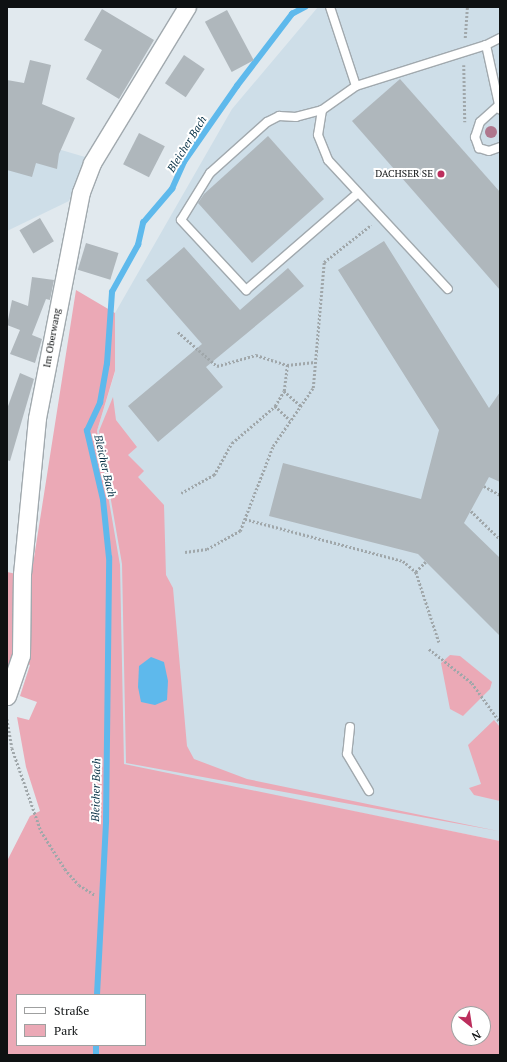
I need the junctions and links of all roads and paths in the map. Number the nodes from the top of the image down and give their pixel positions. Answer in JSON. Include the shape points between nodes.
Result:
{"nodes":[{"id":1,"x":186,"y":7,"type":"edge"},
{"id":2,"x":330,"y":7,"type":"edge"},
{"id":3,"x":466,"y":7,"type":"edge"},
{"id":4,"x":500,"y":38,"type":"edge"},
{"id":5,"x":486,"y":45,"type":"junction"},
{"id":6,"x":464,"y":52,"type":"junction"},
{"id":7,"x":356,"y":86,"type":"junction"},
{"id":8,"x":499,"y":108,"type":"edge"},
{"id":9,"x":322,"y":110,"type":"junction"},
{"id":10,"x":466,"y":127,"type":"dead end"},
{"id":11,"x":500,"y":147,"type":"edge"},
{"id":12,"x":357,"y":194,"type":"junction"},
{"id":13,"x":383,"y":216,"type":"junction"},
{"id":14,"x":448,"y":289,"type":"dead end"},
{"id":15,"x":178,"y":332,"type":"dead end"},
{"id":16,"x":316,"y":362,"type":"junction"},
{"id":17,"x":287,"y":365,"type":"junction"},
{"id":18,"x":284,"y":391,"type":"junction"},
{"id":19,"x":275,"y":406,"type":"junction"},
{"id":20,"x":301,"y":406,"type":"junction"},
{"id":21,"x":290,"y":420,"type":"junction"},
{"id":22,"x":484,"y":486,"type":"dead end"},
{"id":23,"x":181,"y":493,"type":"dead end"},
{"id":24,"x":500,"y":495,"type":"edge"},
{"id":25,"x":471,"y":511,"type":"dead end"},
{"id":26,"x":244,"y":519,"type":"junction"},
{"id":27,"x":500,"y":539,"type":"edge"},
{"id":28,"x":185,"y":552,"type":"dead end"},
{"id":29,"x":426,"y":562,"type":"dead end"},
{"id":30,"x":416,"y":572,"type":"junction"},
{"id":31,"x":439,"y":642,"type":"dead end"},
{"id":32,"x":429,"y":649,"type":"dead end"},
{"id":33,"x":7,"y":696,"type":"edge"},
{"id":34,"x":7,"y":719,"type":"edge"},
{"id":35,"x":500,"y":722,"type":"edge"},
{"id":36,"x":350,"y":727,"type":"dead end"},
{"id":37,"x":369,"y":791,"type":"dead end"},
{"id":38,"x":95,"y":895,"type":"dead end"}],
"edges":[{"from":1,"to":33,"type":"street","name":"Im Oberwang","via":[[92,164],[81,192],[37,418],[22,574],[22,655]]},
{"from":2,"to":7,"type":"lane"},
{"from":3,"to":6,"type":"path"},
{"from":4,"to":5,"type":"lane"},
{"from":5,"to":6,"type":"lane"},
{"from":5,"to":8,"type":"lane"},
{"from":6,"to":7,"type":"lane"},
{"from":6,"to":10,"type":"path"},
{"from":7,"to":9,"type":"lane"},
{"from":8,"to":11,"type":"lane","via":[[480,122],[475,137],[479,148],[490,151]]},
{"from":9,"to":12,"type":"lane","via":[[318,135],[323,149],[328,160]]},
{"from":9,"to":12,"type":"lane","via":[[296,117],[279,116],[267,122],[210,173],[181,220],[246,290]]},
{"from":12,"to":13,"type":"lane"},
{"from":13,"to":14,"type":"lane"},
{"from":13,"to":16,"type":"path","via":[[324,262]]},
{"from":15,"to":17,"type":"path","via":[[217,366],[256,355]]},
{"from":16,"to":17,"type":"path"},
{"from":16,"to":20,"type":"path","via":[[313,388]]},
{"from":17,"to":18,"type":"path"},
{"from":18,"to":19,"type":"path"},
{"from":18,"to":20,"type":"path"},
{"from":19,"to":21,"type":"path"},
{"from":19,"to":23,"type":"path","via":[[232,443],[214,475]]},
{"from":20,"to":21,"type":"path"},
{"from":21,"to":26,"type":"path","via":[[273,446]]},
{"from":22,"to":24,"type":"path"},
{"from":25,"to":27,"type":"path"},
{"from":26,"to":28,"type":"path","via":[[236,535],[207,549]]},
{"from":26,"to":30,"type":"path","via":[[403,561]]},
{"from":29,"to":30,"type":"path"},
{"from":30,"to":31,"type":"path"},
{"from":32,"to":35,"type":"path","via":[[472,682]]},
{"from":34,"to":38,"type":"path","via":[[12,748],[41,831],[65,869],[79,885]]},
{"from":36,"to":37,"type":"lane","via":[[346,754]]}]}
